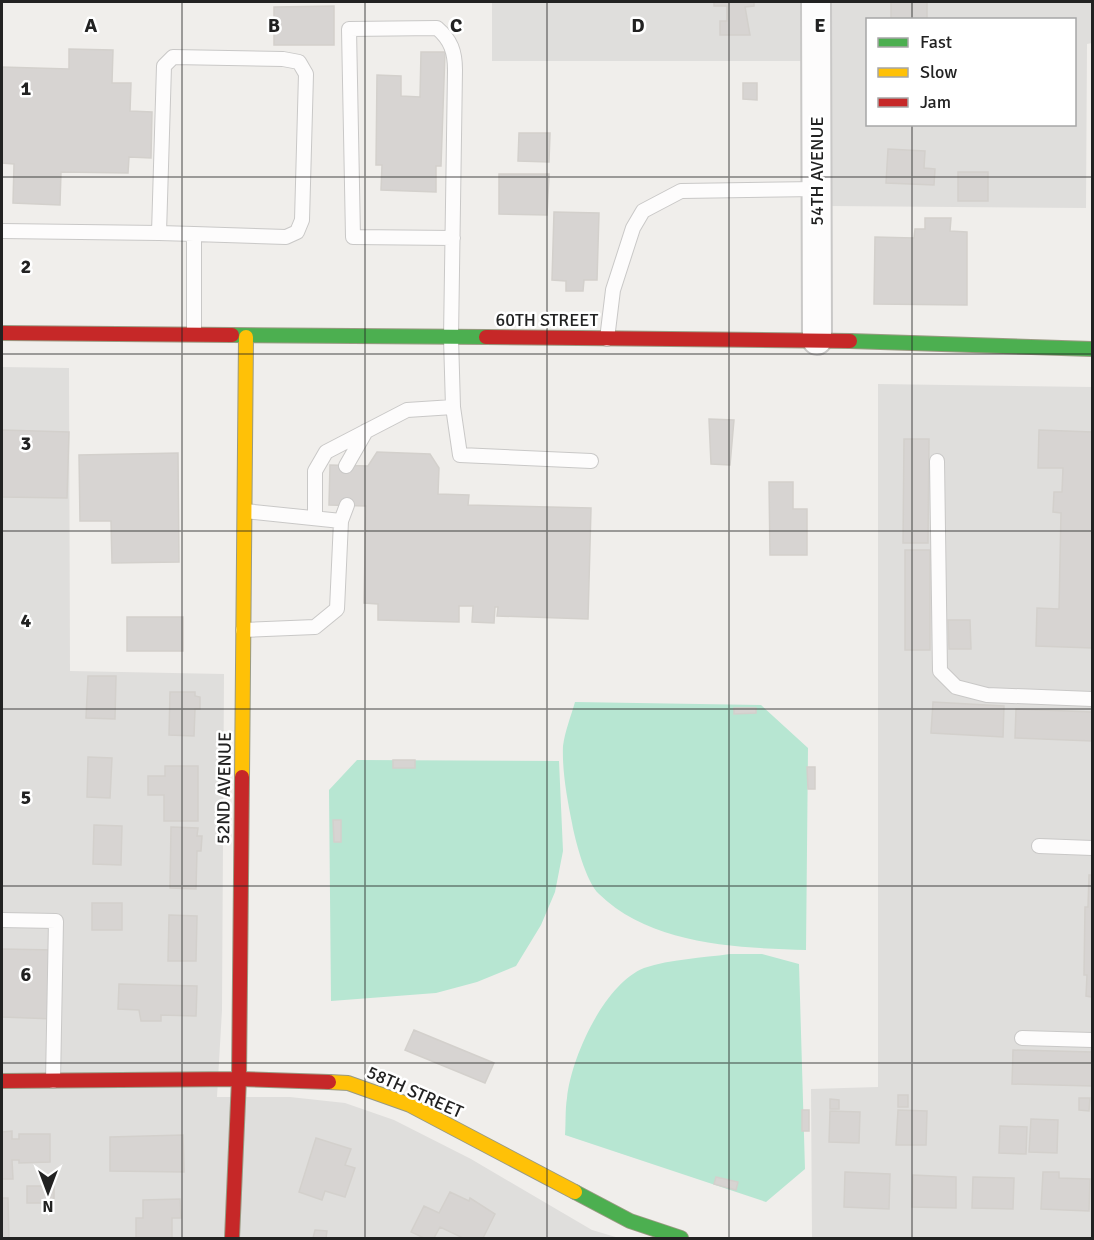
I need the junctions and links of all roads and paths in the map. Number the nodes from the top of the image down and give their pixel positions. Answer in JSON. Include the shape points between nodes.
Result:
{"nodes":[{"id":1,"x":816,"y":2,"type":"edge"},
{"id":2,"x":817,"y":189,"type":"junction"},
{"id":3,"x":2,"y":231,"type":"edge"},
{"id":4,"x":159,"y":233,"type":"junction"},
{"id":5,"x":194,"y":234,"type":"junction"},
{"id":6,"x":453,"y":238,"type":"junction"},
{"id":7,"x":2,"y":333,"type":"edge"},
{"id":8,"x":194,"y":336,"type":"junction"},
{"id":9,"x":246,"y":337,"type":"junction"},
{"id":10,"x":451,"y":338,"type":"junction"},
{"id":11,"x":607,"y":339,"type":"junction"},
{"id":12,"x":817,"y":340,"type":"junction"},
{"id":13,"x":1092,"y":350,"type":"edge"},
{"id":14,"x":453,"y":407,"type":"junction"},
{"id":15,"x":367,"y":429,"type":"junction"},
{"id":16,"x":591,"y":461,"type":"dead end"},
{"id":17,"x":937,"y":461,"type":"dead end"},
{"id":18,"x":346,"y":466,"type":"dead end"},
{"id":19,"x":347,"y":506,"type":"dead end"},
{"id":20,"x":244,"y":511,"type":"junction"},
{"id":21,"x":315,"y":518,"type":"junction"},
{"id":22,"x":341,"y":521,"type":"junction"},
{"id":23,"x":243,"y":630,"type":"junction"},
{"id":24,"x":1092,"y":699,"type":"edge"},
{"id":25,"x":1039,"y":846,"type":"dead end"},
{"id":26,"x":1092,"y":848,"type":"edge"},
{"id":27,"x":2,"y":920,"type":"edge"},
{"id":28,"x":1022,"y":1038,"type":"dead end"},
{"id":29,"x":1092,"y":1040,"type":"edge"},
{"id":30,"x":239,"y":1079,"type":"junction"},
{"id":31,"x":53,"y":1081,"type":"junction"},
{"id":32,"x":2,"y":1082,"type":"edge"},
{"id":33,"x":627,"y":1230,"type":"edge"},
{"id":34,"x":232,"y":1239,"type":"edge"},
{"id":35,"x":681,"y":1239,"type":"edge"}],
"edges":[{"from":1,"to":2,"type":"street","name":"54TH AVENUE"},
{"from":2,"to":11,"type":"lane","via":[[681,191],[643,212],[633,228],[613,290]]},
{"from":2,"to":12,"type":"street","name":"54TH AVENUE"},
{"from":3,"to":4,"type":"lane"},
{"from":4,"to":5,"type":"lane"},
{"from":4,"to":5,"type":"lane","via":[[164,66],[173,57],[299,62],[306,74],[302,220],[297,232],[286,237]]},
{"from":5,"to":8,"type":"lane"},
{"from":6,"to":6,"type":"lane","via":[[455,54],[447,37],[436,28],[349,29],[353,237]]},
{"from":6,"to":10,"type":"lane"},
{"from":7,"to":8,"type":"street","name":"60TH STREET"},
{"from":8,"to":9,"type":"street","name":"60TH STREET"},
{"from":9,"to":10,"type":"street","name":"60TH STREET"},
{"from":9,"to":20,"type":"street","name":"52ND AVENUE"},
{"from":10,"to":11,"type":"street","name":"60TH STREET"},
{"from":10,"to":14,"type":"lane"},
{"from":11,"to":12,"type":"street","name":"60TH STREET"},
{"from":12,"to":13,"type":"street","name":"60TH STREET"},
{"from":14,"to":15,"type":"lane","via":[[407,411]]},
{"from":14,"to":16,"type":"lane","via":[[460,454]]},
{"from":15,"to":18,"type":"lane"},
{"from":15,"to":21,"type":"lane","via":[[326,452],[315,471]]},
{"from":17,"to":24,"type":"lane","via":[[940,671],[956,687],[987,695]]},
{"from":19,"to":22,"type":"lane"},
{"from":20,"to":21,"type":"lane"},
{"from":20,"to":23,"type":"street","name":"52ND AVENUE"},
{"from":21,"to":22,"type":"lane"},
{"from":22,"to":23,"type":"lane","via":[[337,609],[315,627]]},
{"from":23,"to":30,"type":"street","name":"52ND AVENUE"},
{"from":25,"to":26,"type":"lane"},
{"from":27,"to":31,"type":"lane","via":[[56,921]]},
{"from":28,"to":29,"type":"lane"},
{"from":30,"to":31,"type":"street","name":"58TH STREET"},
{"from":30,"to":33,"type":"street","name":"58TH STREET","via":[[348,1083],[410,1105]]},
{"from":30,"to":34,"type":"street","name":"52ND AVENUE"},
{"from":31,"to":32,"type":"street","name":"58TH STREET"},
{"from":33,"to":35,"type":"street","name":"58TH STREET"}]}
